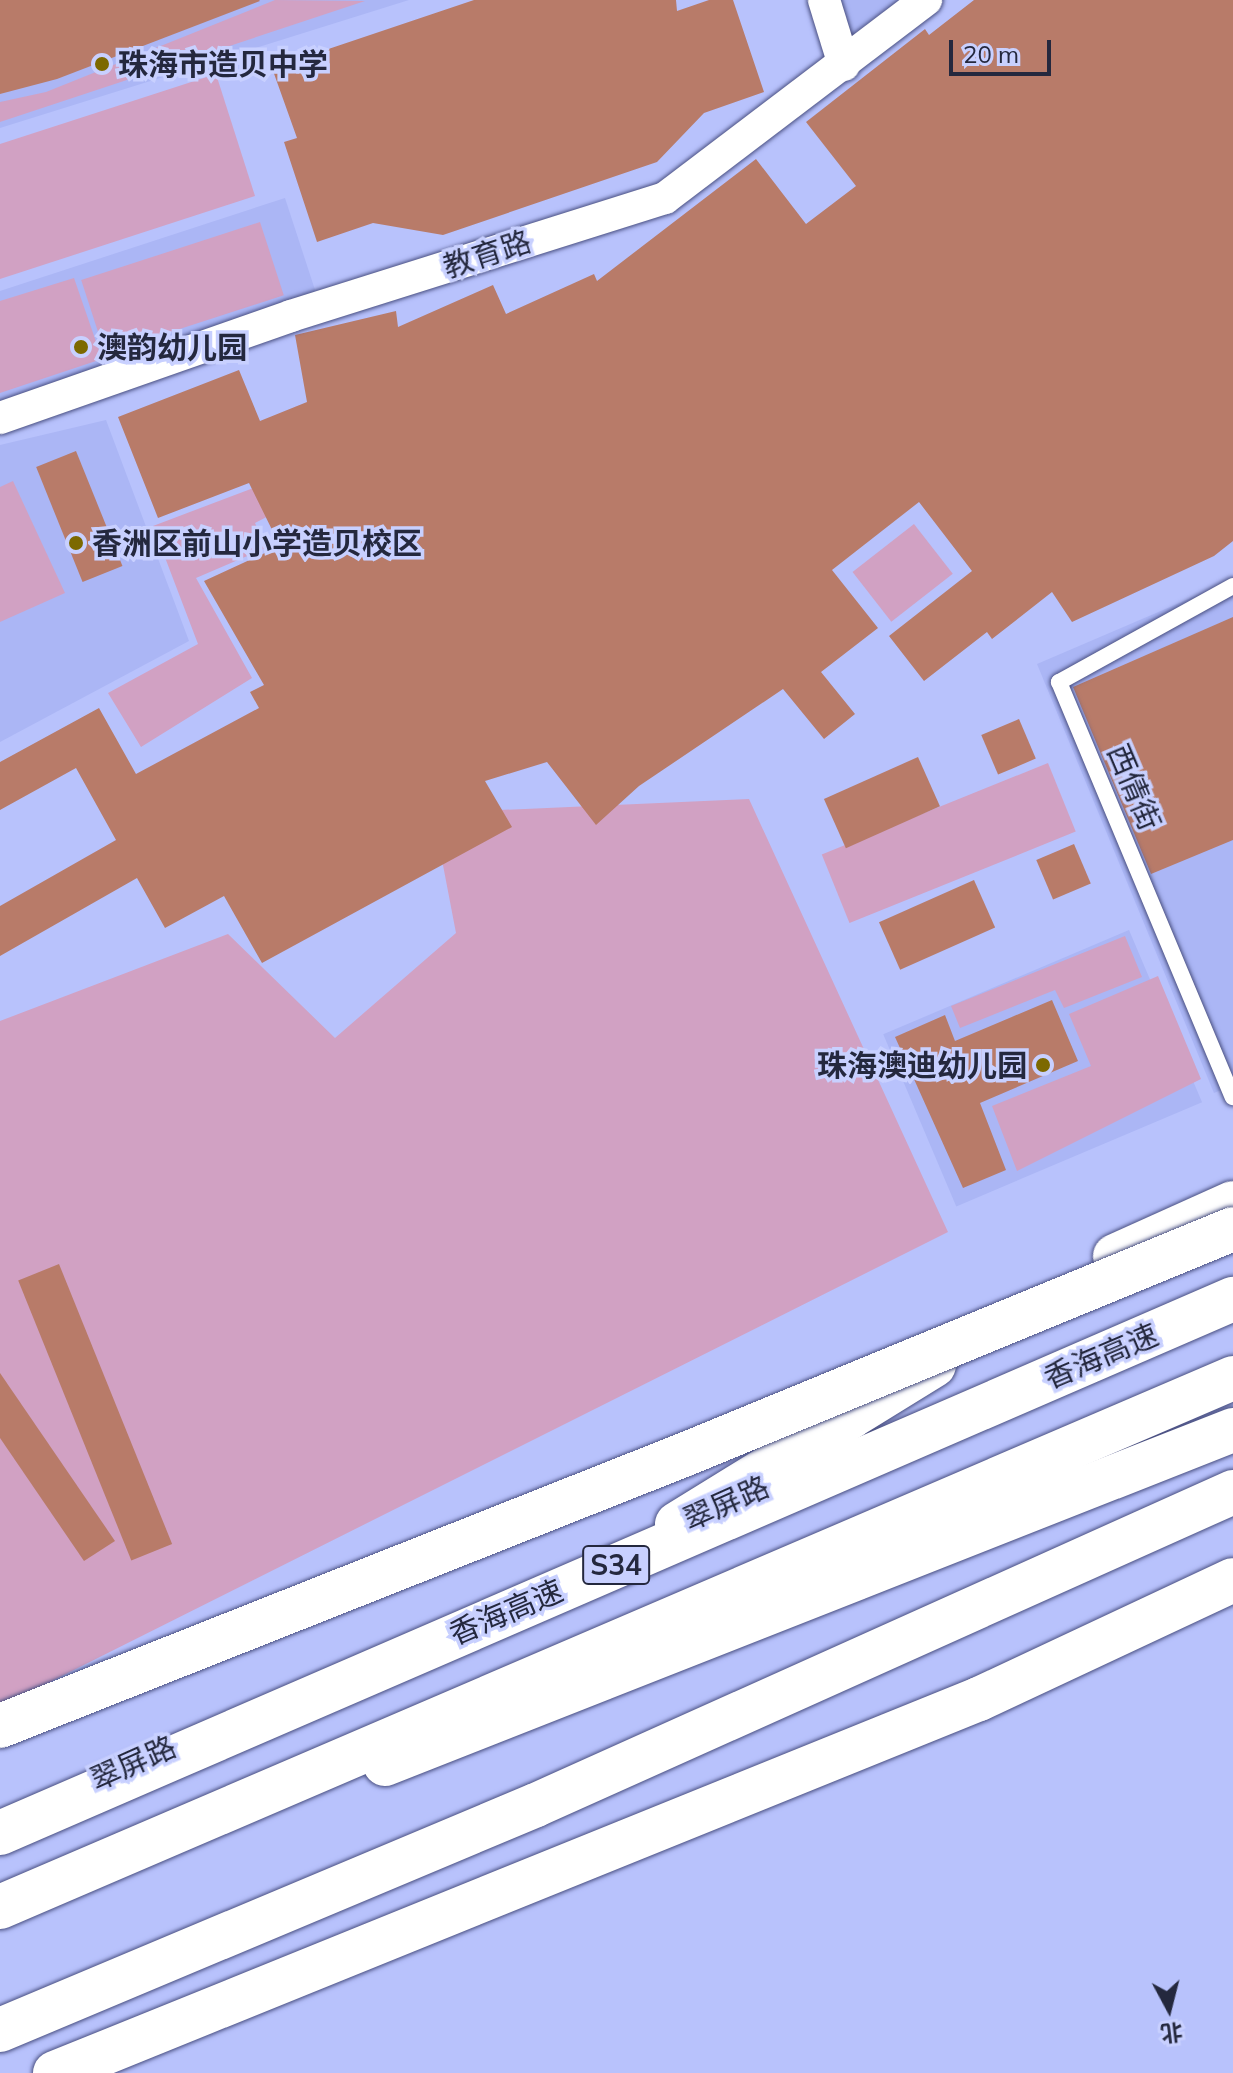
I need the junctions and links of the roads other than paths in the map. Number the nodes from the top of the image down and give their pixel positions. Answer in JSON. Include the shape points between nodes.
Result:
{"nodes":[{"id":1,"x":824,"y":0,"type":"edge"},
{"id":2,"x":926,"y":0,"type":"edge"},
{"id":3,"x":844,"y":65,"type":"junction"},
{"id":4,"x":0,"y":418,"type":"edge"},
{"id":5,"x":1233,"y":586,"type":"edge"},
{"id":6,"x":1233,"y":1097,"type":"edge"},
{"id":7,"x":1233,"y":1203,"type":"edge"},
{"id":8,"x":1233,"y":1229,"type":"edge"},
{"id":9,"x":1233,"y":1280,"type":"edge"},
{"id":10,"x":1233,"y":1299,"type":"edge"},
{"id":11,"x":1233,"y":1378,"type":"edge"},
{"id":12,"x":1233,"y":1430,"type":"edge"},
{"id":13,"x":1233,"y":1492,"type":"edge"},
{"id":14,"x":677,"y":1524,"type":"junction"},
{"id":15,"x":1233,"y":1580,"type":"edge"},
{"id":16,"x":0,"y":1726,"type":"edge"},
{"id":17,"x":0,"y":1822,"type":"edge"},
{"id":18,"x":0,"y":1833,"type":"edge"},
{"id":19,"x":0,"y":1907,"type":"edge"},
{"id":20,"x":0,"y":1917,"type":"edge"},
{"id":21,"x":0,"y":2030,"type":"edge"},
{"id":22,"x":55,"y":2073,"type":"edge"}],
"edges":[{"from":1,"to":3,"type":"street"},
{"from":2,"to":3,"type":"street","name":"教育路"},
{"from":3,"to":4,"type":"street","name":"教育路","via":[[665,198],[291,316]]},
{"from":5,"to":6,"type":"lane","name":"西倩街","via":[[1059,682]]},
{"from":7,"to":14,"type":"main road","via":[[1096,1264]]},
{"from":8,"to":16,"type":"main road","bridge":true,"via":[[686,1454]]},
{"from":9,"to":14,"type":"main road","name":"翠屏路"},
{"from":10,"to":18,"type":"main road","name":"香海高速","number":"S34"},
{"from":11,"to":19,"type":"main road","number":"S34"},
{"from":12,"to":20,"type":"main road"},
{"from":13,"to":21,"type":"main road","via":[[550,1799]]},
{"from":14,"to":17,"type":"main road","name":"翠屏路"},
{"from":15,"to":22,"type":"main road","via":[[979,1699]]}]}
